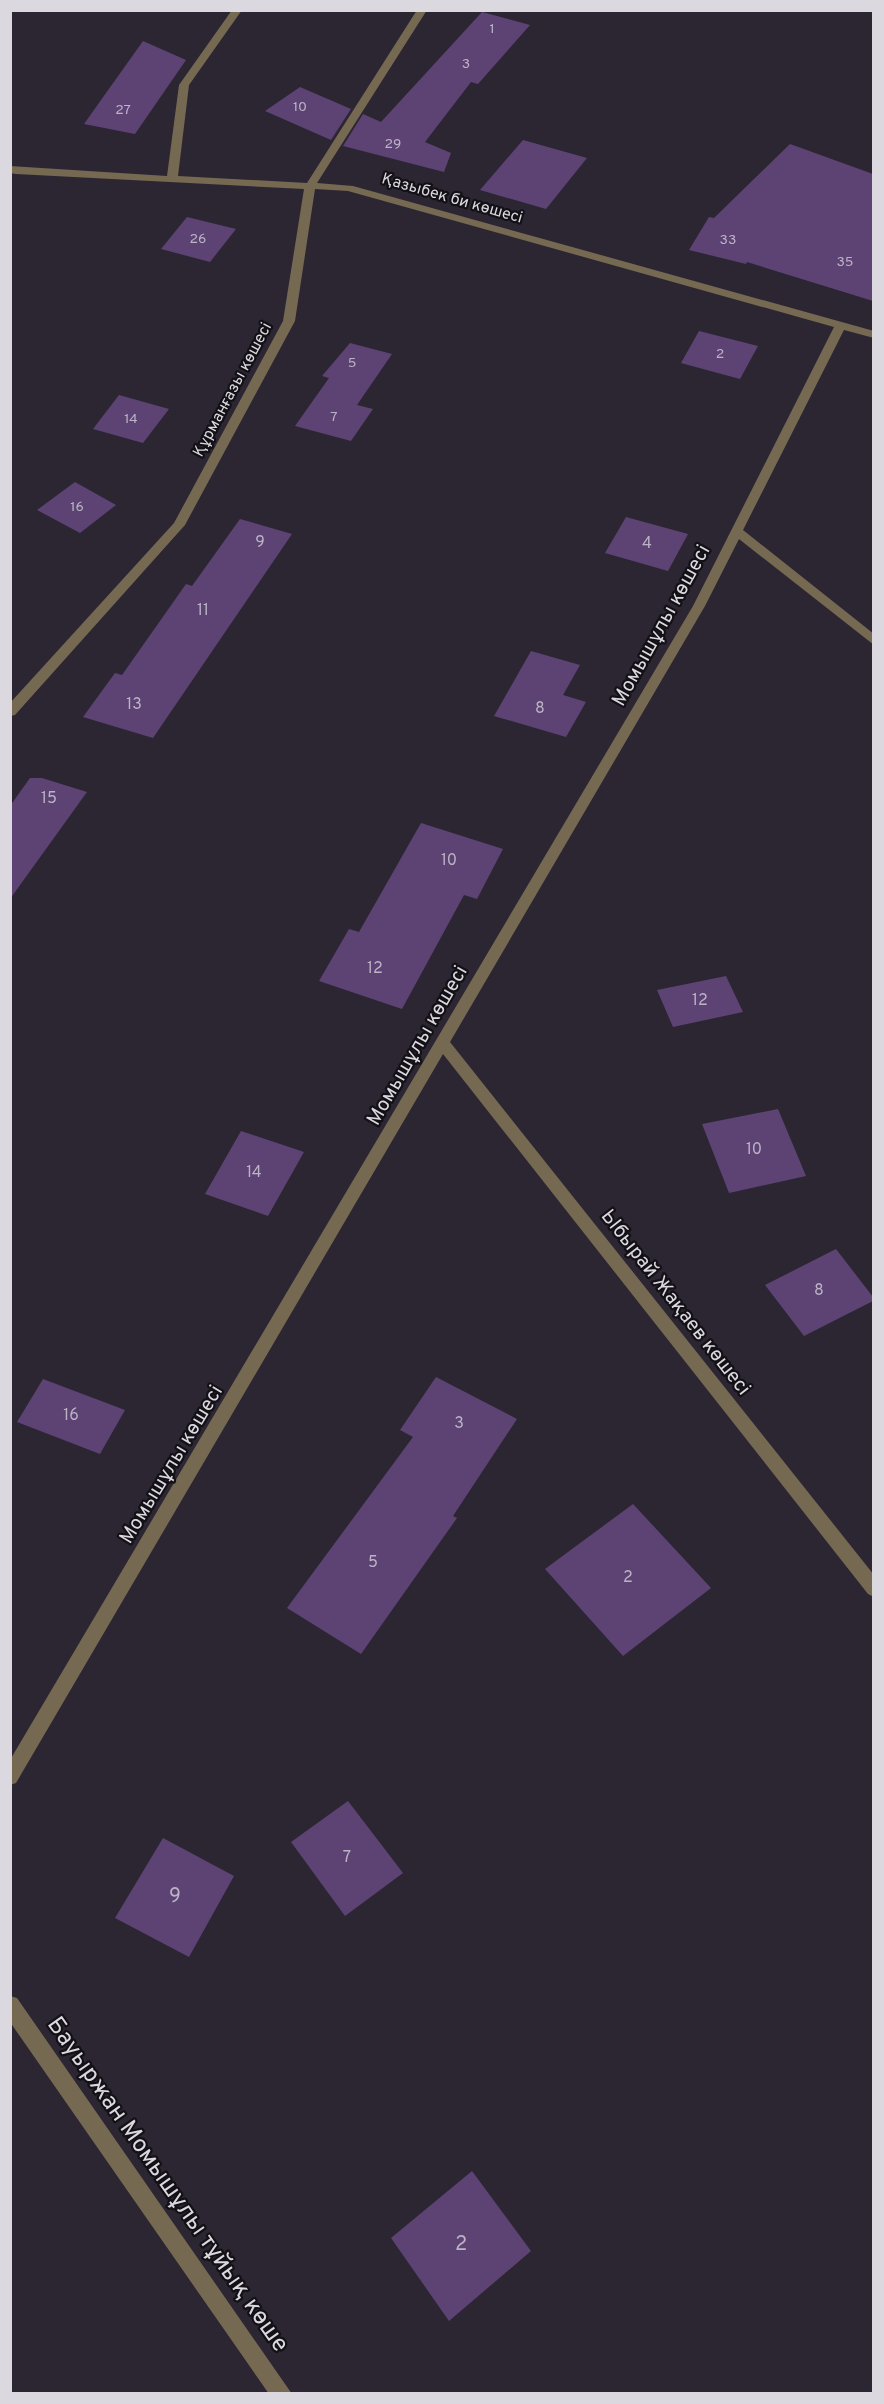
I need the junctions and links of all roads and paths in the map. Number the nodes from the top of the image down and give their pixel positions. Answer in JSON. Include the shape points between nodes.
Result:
{"nodes":[{"id":1,"x":237,"y":10,"type":"edge"},
{"id":2,"x":422,"y":10,"type":"edge"},
{"id":3,"x":10,"y":169,"type":"edge"},
{"id":4,"x":172,"y":179,"type":"junction"},
{"id":5,"x":310,"y":186,"type":"junction"},
{"id":6,"x":841,"y":325,"type":"junction"},
{"id":7,"x":873,"y":335,"type":"edge"},
{"id":8,"x":737,"y":531,"type":"junction"},
{"id":9,"x":873,"y":641,"type":"edge"},
{"id":10,"x":10,"y":712,"type":"edge"},
{"id":11,"x":442,"y":1043,"type":"junction"},
{"id":12,"x":873,"y":1589,"type":"edge"},
{"id":13,"x":10,"y":1777,"type":"edge"},
{"id":14,"x":10,"y":2005,"type":"edge"},
{"id":15,"x":282,"y":2394,"type":"edge"}],
"edges":[{"from":1,"to":4,"type":"street","via":[[184,85]]},
{"from":2,"to":5,"type":"street","name":"Құрманғазы көшесі"},
{"from":3,"to":4,"type":"street","name":"Қазыбек би көшесі"},
{"from":4,"to":5,"type":"street","name":"Қазыбек би көшесі"},
{"from":5,"to":6,"type":"street","name":"Қазыбек би көшесі","via":[[349,188]]},
{"from":5,"to":10,"type":"street","name":"Құрманғазы көшесі","via":[[289,321],[179,525]]},
{"from":6,"to":7,"type":"street","name":"Қазыбек би көшесі"},
{"from":6,"to":8,"type":"street","name":"Момышұлы көшесі"},
{"from":8,"to":9,"type":"street"},
{"from":8,"to":11,"type":"street","name":"Момышұлы көшесі","via":[[699,606]]},
{"from":11,"to":12,"type":"street","name":"Ыбырай Жақаев көшесі"},
{"from":11,"to":13,"type":"street","name":"Момышұлы көшесі"},
{"from":14,"to":15,"type":"street","name":"Бауыржан Момышұлы тұйық көше"}]}
